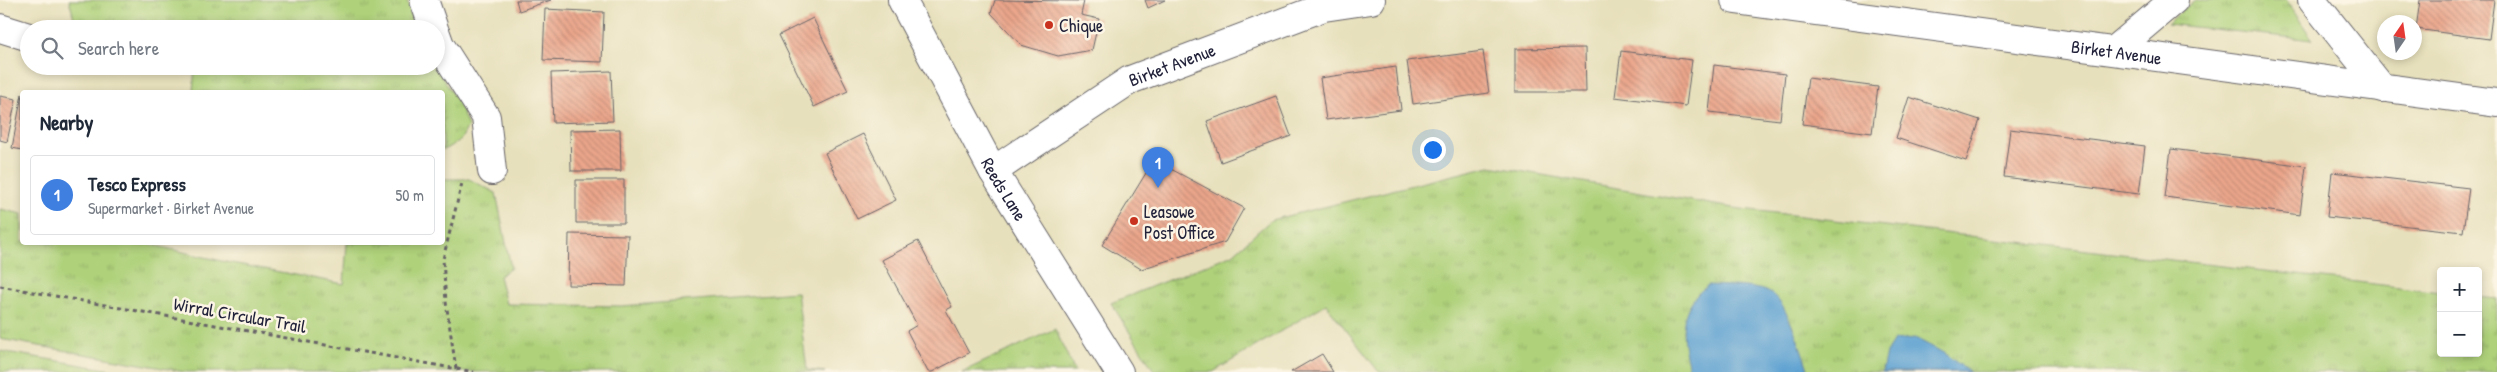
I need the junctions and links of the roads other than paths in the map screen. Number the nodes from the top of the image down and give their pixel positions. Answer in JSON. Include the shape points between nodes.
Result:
{"nodes":[{"id":1,"x":424,"y":0,"type":"edge"},
{"id":2,"x":902,"y":0,"type":"edge"},
{"id":3,"x":1371,"y":0,"type":"edge"},
{"id":4,"x":1735,"y":0,"type":"edge"},
{"id":5,"x":2174,"y":0,"type":"edge"},
{"id":6,"x":2312,"y":0,"type":"edge"},
{"id":7,"x":1322,"y":3,"type":"edge"},
{"id":8,"x":1836,"y":7,"type":"edge"},
{"id":9,"x":431,"y":20,"type":"edge"},
{"id":10,"x":0,"y":28,"type":"edge"},
{"id":11,"x":20,"y":34,"type":"edge"},
{"id":12,"x":2115,"y":50,"type":"junction"},
{"id":13,"x":445,"y":53,"type":"edge"},
{"id":14,"x":2382,"y":88,"type":"junction"},
{"id":15,"x":2497,"y":103,"type":"edge"},
{"id":16,"x":492,"y":171,"type":"road end"},
{"id":17,"x":992,"y":171,"type":"junction"},
{"id":18,"x":1119,"y":372,"type":"edge"}],
"edges":[{"from":1,"to":9,"type":"street"},
{"from":2,"to":17,"type":"street","name":"Reeds Lane"},
{"from":3,"to":7,"type":"street","name":"Birket Avenue"},
{"from":4,"to":8,"type":"street","name":"Birket Avenue"},
{"from":5,"to":12,"type":"street"},
{"from":6,"to":14,"type":"street"},
{"from":7,"to":17,"type":"street","name":"Birket Avenue","via":[[1130,80]]},
{"from":8,"to":12,"type":"street","name":"Birket Avenue"},
{"from":10,"to":11,"type":"street"},
{"from":12,"to":14,"type":"street","name":"Birket Avenue"},
{"from":13,"to":16,"type":"street","via":[[486,117]]},
{"from":14,"to":15,"type":"street","name":"Birket Avenue"},
{"from":17,"to":18,"type":"street","name":"Reeds Lane"}]}
